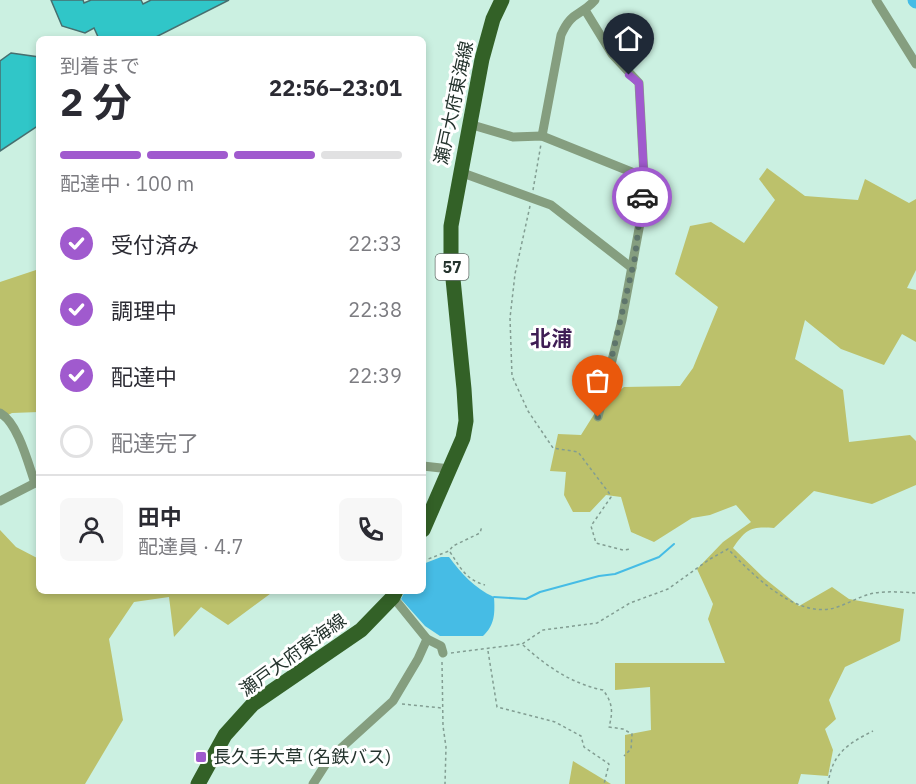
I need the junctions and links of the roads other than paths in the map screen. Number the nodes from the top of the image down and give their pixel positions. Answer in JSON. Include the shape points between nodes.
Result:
{"nodes":[{"id":1,"x":502,"y":0,"type":"edge"},
{"id":2,"x":595,"y":0,"type":"edge"},
{"id":3,"x":876,"y":0,"type":"edge"},
{"id":4,"x":585,"y":10,"type":"junction"},
{"id":5,"x":916,"y":64,"type":"edge"},
{"id":6,"x":469,"y":124,"type":"junction"},
{"id":7,"x":542,"y":136,"type":"junction"},
{"id":8,"x":460,"y":172,"type":"junction"},
{"id":9,"x":644,"y":177,"type":"junction"},
{"id":10,"x":632,"y":267,"type":"junction"},
{"id":11,"x":0,"y":413,"type":"edge"},
{"id":12,"x":598,"y":417,"type":"dead end"},
{"id":13,"x":426,"y":466,"type":"edge"},
{"id":14,"x":450,"y":469,"type":"junction"},
{"id":15,"x":36,"y":479,"type":"edge"},
{"id":16,"x":36,"y":483,"type":"edge"},
{"id":17,"x":0,"y":501,"type":"edge"},
{"id":18,"x":426,"y":523,"type":"edge"},
{"id":19,"x":394,"y":594,"type":"edge"},
{"id":20,"x":427,"y":639,"type":"junction"},
{"id":21,"x":443,"y":653,"type":"road end"},
{"id":22,"x":198,"y":784,"type":"edge"},
{"id":23,"x":313,"y":784,"type":"edge"}],
"edges":[{"from":1,"to":6,"type":"main road","name":"瀬戸大府東海線","number":"57","via":[[482,59]]},
{"from":2,"to":4,"type":"street"},
{"from":3,"to":5,"type":"street"},
{"from":4,"to":7,"type":"street","via":[[567,21],[561,35]]},
{"from":4,"to":9,"type":"street","via":[[612,54],[639,83]]},
{"from":6,"to":7,"type":"street","via":[[513,137]]},
{"from":6,"to":8,"type":"main road","name":"瀬戸大府東海線","number":"57"},
{"from":7,"to":9,"type":"street"},
{"from":8,"to":10,"type":"street","via":[[532,196],[560,210]]},
{"from":8,"to":14,"type":"main road","name":"瀬戸大府東海線","number":"57","via":[[451,226],[451,259],[466,421]]},
{"from":9,"to":10,"type":"street"},
{"from":10,"to":12,"type":"street"},
{"from":11,"to":15,"type":"street","via":[[17,431]]},
{"from":13,"to":14,"type":"street"},
{"from":14,"to":18,"type":"main road","name":"瀬戸大府東海線","number":"57"},
{"from":16,"to":17,"type":"street"},
{"from":19,"to":20,"type":"street"},
{"from":19,"to":22,"type":"main road","name":"瀬戸大府東海線","via":[[361,630],[254,705],[225,735]]},
{"from":20,"to":21,"type":"street","via":[[441,646]]},
{"from":20,"to":23,"type":"street","via":[[393,701],[329,759]]}]}
